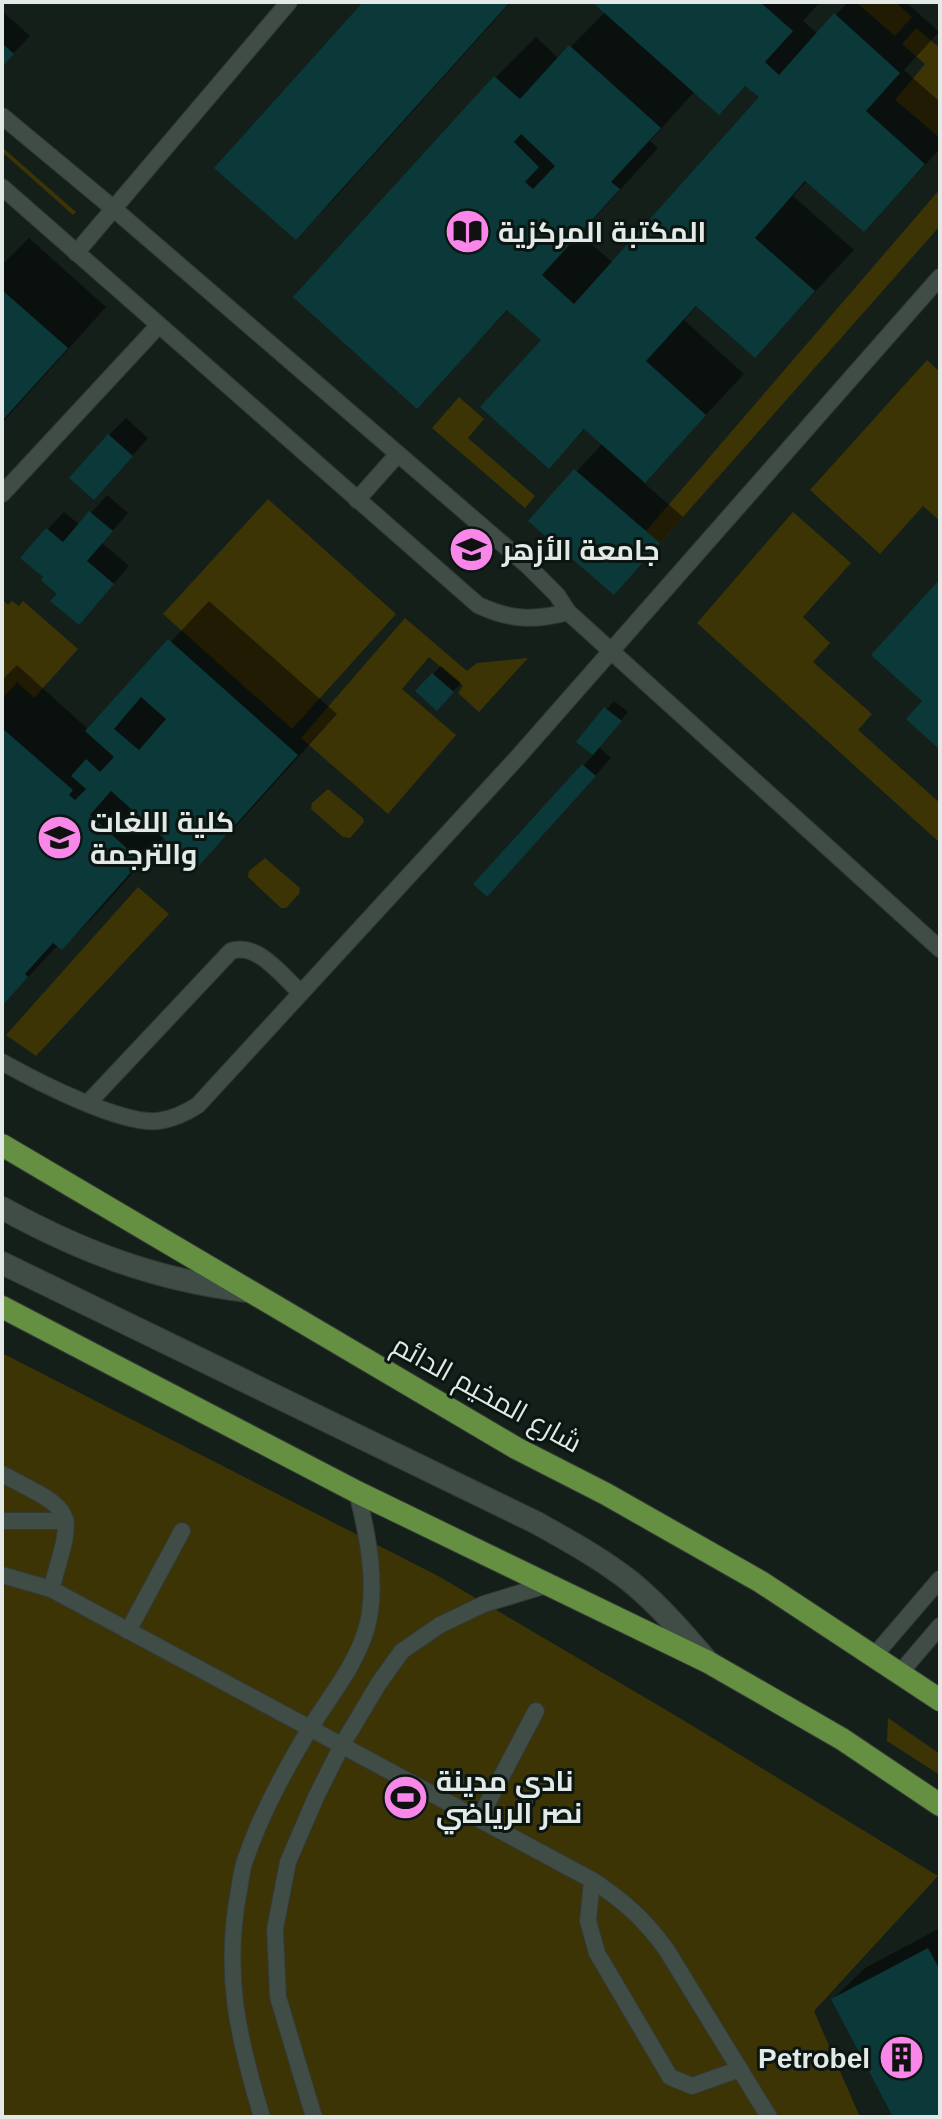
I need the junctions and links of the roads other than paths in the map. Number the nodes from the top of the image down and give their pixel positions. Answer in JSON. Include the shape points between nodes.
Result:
{"nodes":[{"id":1,"x":289,"y":2,"type":"edge"},
{"id":2,"x":2,"y":116,"type":"edge"},
{"id":3,"x":2,"y":187,"type":"edge"},
{"id":4,"x":114,"y":209,"type":"junction"},
{"id":5,"x":76,"y":253,"type":"junction"},
{"id":6,"x":940,"y":277,"type":"edge"},
{"id":7,"x":159,"y":325,"type":"junction"},
{"id":8,"x":397,"y":455,"type":"junction"},
{"id":9,"x":2,"y":494,"type":"edge"},
{"id":10,"x":357,"y":500,"type":"junction"},
{"id":11,"x":568,"y":612,"type":"junction"},
{"id":12,"x":611,"y":652,"type":"junction"},
{"id":13,"x":940,"y":949,"type":"edge"},
{"id":14,"x":301,"y":993,"type":"junction"},
{"id":15,"x":2,"y":1062,"type":"edge"},
{"id":16,"x":88,"y":1103,"type":"junction"},
{"id":17,"x":2,"y":1145,"type":"edge"},
{"id":18,"x":2,"y":1208,"type":"edge"},
{"id":19,"x":2,"y":1263,"type":"edge"},
{"id":20,"x":247,"y":1291,"type":"junction"},
{"id":21,"x":2,"y":1307,"type":"edge"},
{"id":22,"x":2,"y":1474,"type":"edge"},
{"id":23,"x":357,"y":1492,"type":"junction"},
{"id":24,"x":2,"y":1521,"type":"edge"},
{"id":25,"x":66,"y":1521,"type":"junction"},
{"id":26,"x":182,"y":1531,"type":"dead end"},
{"id":27,"x":2,"y":1575,"type":"edge"},
{"id":28,"x":940,"y":1579,"type":"edge"},
{"id":29,"x":550,"y":1584,"type":"junction"},
{"id":30,"x":51,"y":1589,"type":"junction"},
{"id":31,"x":940,"y":1626,"type":"edge"},
{"id":32,"x":128,"y":1631,"type":"junction"},
{"id":33,"x":874,"y":1656,"type":"junction"},
{"id":34,"x":708,"y":1662,"type":"junction"},
{"id":35,"x":900,"y":1673,"type":"junction"},
{"id":36,"x":940,"y":1700,"type":"edge"},
{"id":37,"x":536,"y":1711,"type":"dead end"},
{"id":38,"x":310,"y":1728,"type":"junction"},
{"id":39,"x":342,"y":1745,"type":"junction"},
{"id":40,"x":940,"y":1805,"type":"edge"},
{"id":41,"x":479,"y":1819,"type":"junction"},
{"id":42,"x":592,"y":1880,"type":"junction"},
{"id":43,"x":740,"y":2069,"type":"junction"},
{"id":44,"x":262,"y":2117,"type":"edge"},
{"id":45,"x":314,"y":2117,"type":"edge"},
{"id":46,"x":769,"y":2117,"type":"edge"}],
"edges":[{"from":1,"to":4,"type":"lane"},
{"from":2,"to":4,"type":"lane"},
{"from":3,"to":5,"type":"lane"},
{"from":4,"to":5,"type":"lane"},
{"from":4,"to":8,"type":"lane"},
{"from":5,"to":7,"type":"lane"},
{"from":6,"to":12,"type":"lane"},
{"from":7,"to":9,"type":"lane"},
{"from":7,"to":10,"type":"lane"},
{"from":8,"to":10,"type":"lane"},
{"from":8,"to":11,"type":"lane","via":[[528,566]]},
{"from":10,"to":11,"type":"lane","via":[[478,605],[522,619]]},
{"from":11,"to":12,"type":"lane"},
{"from":12,"to":13,"type":"lane"},
{"from":12,"to":14,"type":"lane"},
{"from":14,"to":16,"type":"lane","via":[[186,1113],[142,1121]]},
{"from":14,"to":16,"type":"lane","via":[[255,952],[231,951]]},
{"from":15,"to":16,"type":"lane"},
{"from":17,"to":20,"type":"main road","name":"شارع المخيم الدائم"},
{"from":18,"to":20,"type":"main road","via":[[106,1259],[175,1279]]},
{"from":19,"to":34,"type":"main road","via":[[586,1550],[672,1619]]},
{"from":20,"to":33,"type":"main road","name":"شارع المخيم الدائم","via":[[516,1448],[761,1582]]},
{"from":21,"to":23,"type":"main road"},
{"from":22,"to":25,"type":"lane","via":[[55,1502]]},
{"from":23,"to":29,"type":"main road"},
{"from":23,"to":38,"type":"lane","via":[[368,1537],[367,1629]]},
{"from":24,"to":25,"type":"lane"},
{"from":25,"to":30,"type":"lane"},
{"from":26,"to":32,"type":"lane"},
{"from":27,"to":30,"type":"lane"},
{"from":28,"to":33,"type":"lane"},
{"from":29,"to":34,"type":"main road"},
{"from":29,"to":39,"type":"lane","via":[[484,1604],[402,1651]]},
{"from":30,"to":32,"type":"lane"},
{"from":31,"to":35,"type":"lane"},
{"from":32,"to":38,"type":"lane"},
{"from":33,"to":35,"type":"main road","name":"شارع المخيم الدائم"},
{"from":34,"to":40,"type":"main road","via":[[842,1739]]},
{"from":35,"to":36,"type":"main road","name":"شارع المخيم الدائم"},
{"from":37,"to":41,"type":"lane"},
{"from":38,"to":39,"type":"lane"},
{"from":38,"to":44,"type":"lane","via":[[274,1791],[245,1858],[231,1929],[233,2001]]},
{"from":39,"to":41,"type":"lane"},
{"from":39,"to":45,"type":"lane","via":[[288,1862],[275,1929],[278,1997]]},
{"from":41,"to":42,"type":"lane"},
{"from":42,"to":43,"type":"lane","via":[[647,1923]]},
{"from":42,"to":43,"type":"lane","via":[[588,1921],[597,1953],[670,2077],[692,2086]]},
{"from":43,"to":46,"type":"lane"}]}
